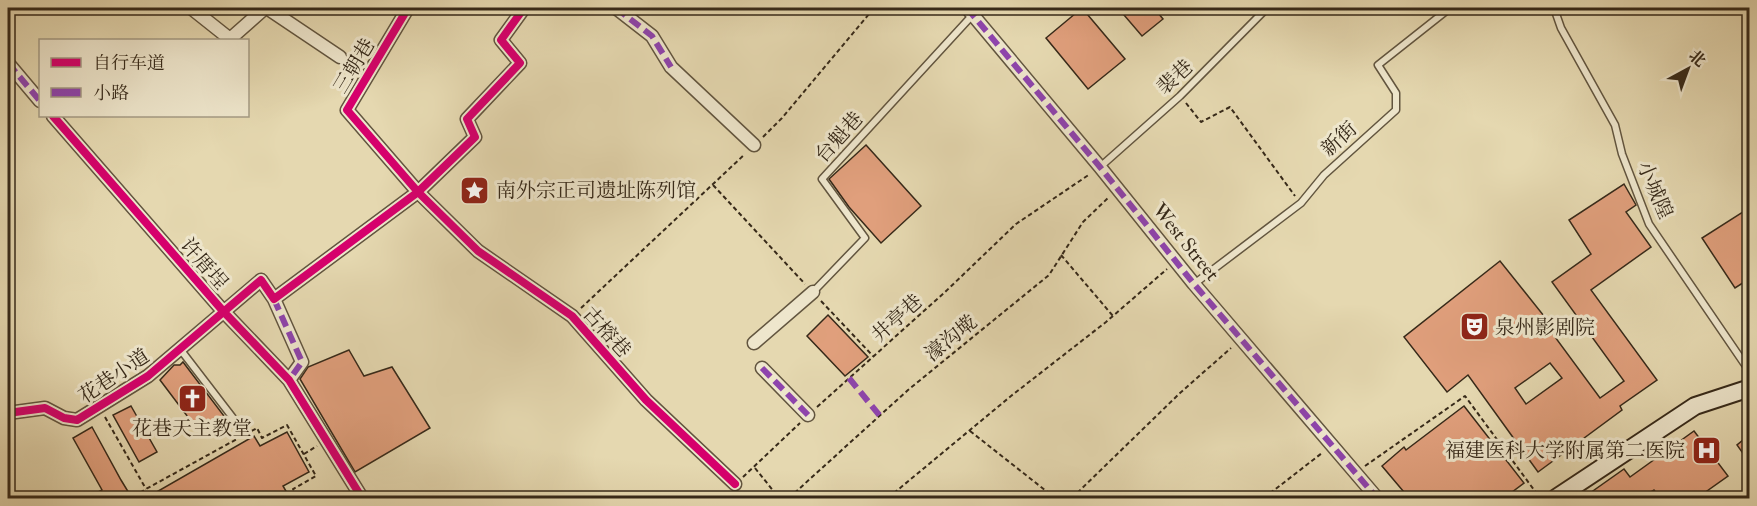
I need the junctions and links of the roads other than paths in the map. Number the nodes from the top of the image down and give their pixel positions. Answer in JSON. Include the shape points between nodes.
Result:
{"nodes":[{"id":1,"x":191,"y":8,"type":"edge"},
{"id":2,"x":266,"y":8,"type":"edge"},
{"id":3,"x":408,"y":8,"type":"edge"},
{"id":4,"x":524,"y":8,"type":"edge"},
{"id":5,"x":615,"y":8,"type":"edge"},
{"id":6,"x":1267,"y":8,"type":"edge"},
{"id":7,"x":1450,"y":8,"type":"edge"},
{"id":8,"x":1554,"y":8,"type":"edge"},
{"id":9,"x":973,"y":10,"type":"edge"},
{"id":10,"x":340,"y":57,"type":"dead end"},
{"id":11,"x":8,"y":63,"type":"edge"},
{"id":12,"x":39,"y":100,"type":"edge"},
{"id":13,"x":347,"y":110,"type":"joint"},
{"id":14,"x":54,"y":117,"type":"edge"},
{"id":15,"x":754,"y":145,"type":"road end"},
{"id":16,"x":1100,"y":167,"type":"junction"},
{"id":17,"x":418,"y":192,"type":"junction"},
{"id":18,"x":1194,"y":284,"type":"junction"},
{"id":19,"x":813,"y":292,"type":"joint"},
{"id":20,"x":274,"y":299,"type":"junction"},
{"id":21,"x":223,"y":311,"type":"junction"},
{"id":22,"x":754,"y":343,"type":"dead end"},
{"id":23,"x":180,"y":348,"type":"junction"},
{"id":24,"x":762,"y":368,"type":"dead end"},
{"id":25,"x":1749,"y":372,"type":"edge"},
{"id":26,"x":289,"y":380,"type":"junction"},
{"id":27,"x":1749,"y":388,"type":"edge"},
{"id":28,"x":8,"y":412,"type":"edge"},
{"id":29,"x":808,"y":416,"type":"road end"},
{"id":30,"x":212,"y":431,"type":"dead end"},
{"id":31,"x":735,"y":484,"type":"road end"},
{"id":32,"x":362,"y":498,"type":"edge"},
{"id":33,"x":1377,"y":498,"type":"edge"},
{"id":34,"x":1556,"y":498,"type":"edge"}],
"edges":[{"from":1,"to":2,"type":"street","via":[[230,39]]},
{"from":2,"to":10,"type":"street"},
{"from":3,"to":13,"type":"street","name":"三朝巷"},
{"from":4,"to":17,"type":"street","via":[[501,40],[520,63],[467,119],[475,137]]},
{"from":5,"to":15,"type":"street","via":[[652,36],[671,67]]},
{"from":6,"to":16,"type":"lane","name":"裴巷","via":[[1180,96]]},
{"from":7,"to":18,"type":"lane","name":"新街","via":[[1378,65],[1396,93],[1396,110],[1324,175],[1301,203]]},
{"from":8,"to":25,"type":"lane","name":"小城隍","via":[[1561,28],[1615,125],[1649,224]]},
{"from":9,"to":16,"type":"street","name":"West Street"},
{"from":9,"to":19,"type":"lane","name":"台魁巷","via":[[822,179],[865,238]]},
{"from":11,"to":12,"type":"street"},
{"from":13,"to":17,"type":"street","name":"古榕巷"},
{"from":14,"to":21,"type":"street","name":"许厝埕"},
{"from":16,"to":18,"type":"street","name":"West Street"},
{"from":17,"to":20,"type":"street"},
{"from":17,"to":31,"type":"street","name":"古榕巷","via":[[478,251],[572,316],[646,400]]},
{"from":18,"to":33,"type":"street","name":"West Street"},
{"from":19,"to":22,"type":"street"},
{"from":20,"to":21,"type":"street","via":[[261,280]]},
{"from":20,"to":26,"type":"street","via":[[302,362]]},
{"from":21,"to":23,"type":"street","name":"花巷小道"},
{"from":21,"to":26,"type":"street","name":"许厝埕"},
{"from":23,"to":28,"type":"street","name":"花巷小道","via":[[148,376],[77,420],[45,408]]},
{"from":23,"to":30,"type":"lane","via":[[233,418]]},
{"from":24,"to":29,"type":"street"},
{"from":26,"to":32,"type":"street","name":"许厝埕"},
{"from":27,"to":34,"type":"street","via":[[1695,406]]}]}
